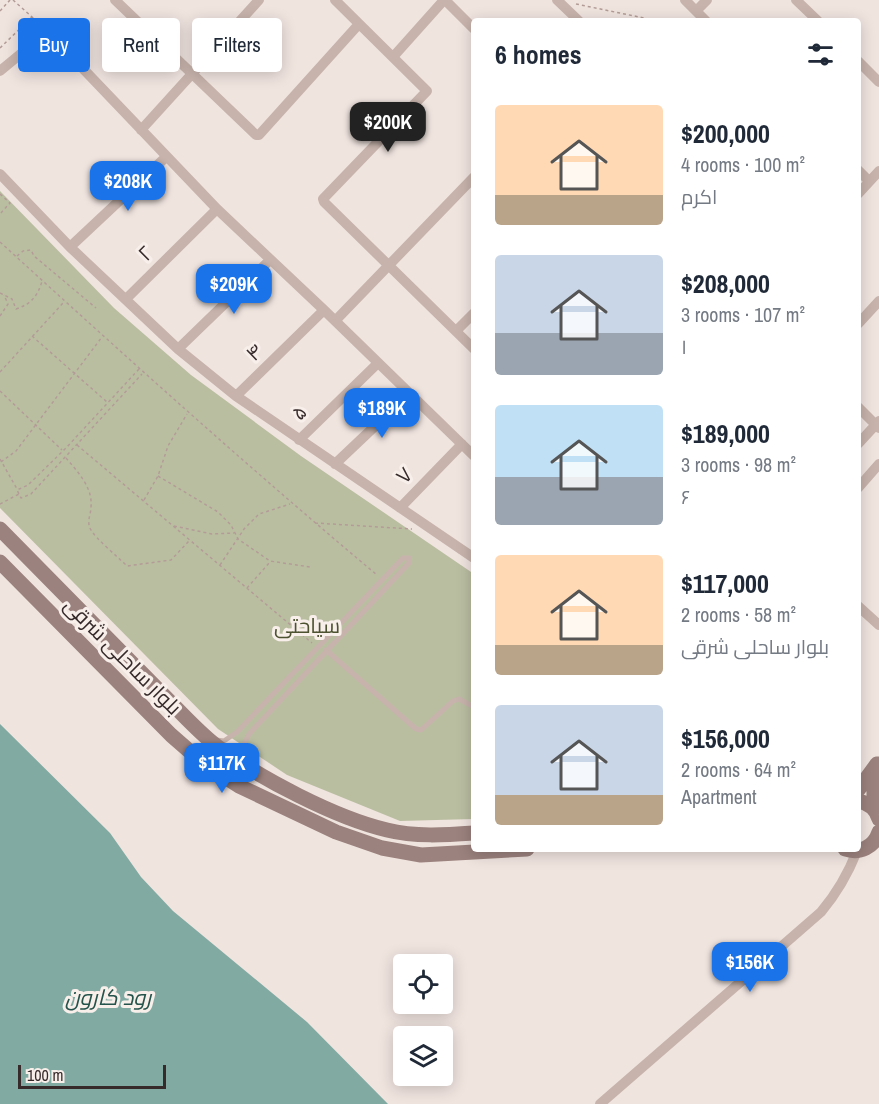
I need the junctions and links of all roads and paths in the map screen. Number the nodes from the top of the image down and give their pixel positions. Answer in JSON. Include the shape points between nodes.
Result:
{"nodes":[{"id":1,"x":12,"y":0,"type":"edge"},
{"id":2,"x":115,"y":0,"type":"edge"},
{"id":3,"x":260,"y":0,"type":"edge"},
{"id":4,"x":335,"y":0,"type":"edge"},
{"id":5,"x":444,"y":0,"type":"edge"},
{"id":6,"x":684,"y":0,"type":"edge"},
{"id":7,"x":707,"y":0,"type":"edge"},
{"id":8,"x":796,"y":0,"type":"edge"},
{"id":9,"x":563,"y":1,"type":"edge"},
{"id":10,"x":0,"y":11,"type":"edge"},
{"id":11,"x":696,"y":11,"type":"junction"},
{"id":12,"x":33,"y":16,"type":"joint"},
{"id":13,"x":577,"y":18,"type":"edge"},
{"id":14,"x":644,"y":18,"type":"edge"},
{"id":15,"x":703,"y":18,"type":"edge"},
{"id":16,"x":815,"y":18,"type":"edge"},
{"id":17,"x":359,"y":24,"type":"junction"},
{"id":18,"x":471,"y":26,"type":"edge"},
{"id":19,"x":0,"y":48,"type":"edge"},
{"id":20,"x":18,"y":56,"type":"edge"},
{"id":21,"x":393,"y":57,"type":"junction"},
{"id":22,"x":861,"y":64,"type":"edge"},
{"id":23,"x":0,"y":71,"type":"edge"},
{"id":24,"x":86,"y":72,"type":"edge"},
{"id":25,"x":191,"y":73,"type":"junction"},
{"id":26,"x":879,"y":82,"type":"edge"},
{"id":27,"x":141,"y":130,"type":"junction"},
{"id":28,"x":166,"y":157,"type":"junction"},
{"id":29,"x":879,"y":171,"type":"edge"},
{"id":30,"x":861,"y":173,"type":"edge"},
{"id":31,"x":0,"y":174,"type":"edge"},
{"id":32,"x":471,"y":180,"type":"edge"},
{"id":33,"x":869,"y":181,"type":"junction"},
{"id":34,"x":861,"y":190,"type":"edge"},
{"id":35,"x":0,"y":194,"type":"edge"},
{"id":36,"x":217,"y":209,"type":"junction"},
{"id":37,"x":0,"y":214,"type":"edge"},
{"id":38,"x":0,"y":242,"type":"edge"},
{"id":39,"x":70,"y":247,"type":"junction"},
{"id":40,"x":16,"y":256,"type":"junction"},
{"id":41,"x":270,"y":260,"type":"junction"},
{"id":42,"x":389,"y":265,"type":"junction"},
{"id":43,"x":42,"y":280,"type":"junction"},
{"id":44,"x":0,"y":293,"type":"edge"},
{"id":45,"x":3,"y":294,"type":"junction"},
{"id":46,"x":126,"y":299,"type":"junction"},
{"id":47,"x":879,"y":301,"type":"edge"},
{"id":48,"x":65,"y":302,"type":"junction"},
{"id":49,"x":96,"y":308,"type":"dead end"},
{"id":50,"x":324,"y":310,"type":"junction"},
{"id":51,"x":0,"y":316,"type":"edge"},
{"id":52,"x":471,"y":316,"type":"edge"},
{"id":53,"x":335,"y":321,"type":"junction"},
{"id":54,"x":861,"y":321,"type":"edge"},
{"id":55,"x":456,"y":331,"type":"junction"},
{"id":56,"x":33,"y":336,"type":"junction"},
{"id":57,"x":103,"y":336,"type":"junction"},
{"id":58,"x":471,"y":346,"type":"edge"},
{"id":59,"x":178,"y":349,"type":"junction"},
{"id":60,"x":378,"y":363,"type":"junction"},
{"id":61,"x":139,"y":369,"type":"junction"},
{"id":62,"x":0,"y":372,"type":"edge"},
{"id":63,"x":74,"y":373,"type":"junction"},
{"id":64,"x":143,"y":373,"type":"junction"},
{"id":65,"x":0,"y":391,"type":"edge"},
{"id":66,"x":410,"y":393,"type":"junction"},
{"id":67,"x":236,"y":396,"type":"junction"},
{"id":68,"x":108,"y":403,"type":"junction"},
{"id":69,"x":861,"y":410,"type":"edge"},
{"id":70,"x":188,"y":413,"type":"junction"},
{"id":71,"x":878,"y":424,"type":"edge"},
{"id":72,"x":35,"y":425,"type":"junction"},
{"id":73,"x":299,"y":440,"type":"junction"},
{"id":74,"x":861,"y":441,"type":"edge"},
{"id":75,"x":462,"y":444,"type":"junction"},
{"id":76,"x":77,"y":445,"type":"junction"},
{"id":77,"x":62,"y":451,"type":"junction"},
{"id":78,"x":471,"y":453,"type":"edge"},
{"id":79,"x":65,"y":458,"type":"junction"},
{"id":80,"x":1,"y":460,"type":"edge"},
{"id":81,"x":335,"y":464,"type":"junction"},
{"id":82,"x":879,"y":464,"type":"edge"},
{"id":83,"x":158,"y":477,"type":"junction"},
{"id":84,"x":861,"y":485,"type":"edge"},
{"id":85,"x":17,"y":490,"type":"junction"},
{"id":86,"x":19,"y":493,"type":"junction"},
{"id":87,"x":143,"y":501,"type":"junction"},
{"id":88,"x":291,"y":503,"type":"junction"},
{"id":89,"x":0,"y":504,"type":"edge"},
{"id":90,"x":400,"y":508,"type":"junction"},
{"id":91,"x":314,"y":523,"type":"junction"},
{"id":92,"x":173,"y":526,"type":"junction"},
{"id":93,"x":0,"y":529,"type":"edge"},
{"id":94,"x":434,"y":531,"type":"junction"},
{"id":95,"x":235,"y":533,"type":"junction"},
{"id":96,"x":238,"y":539,"type":"junction"},
{"id":97,"x":190,"y":540,"type":"junction"},
{"id":98,"x":471,"y":556,"type":"edge"},
{"id":99,"x":270,"y":561,"type":"junction"},
{"id":100,"x":0,"y":562,"type":"edge"},
{"id":101,"x":220,"y":565,"type":"junction"},
{"id":102,"x":310,"y":567,"type":"dead end"},
{"id":103,"x":382,"y":580,"type":"junction"},
{"id":104,"x":247,"y":588,"type":"junction"},
{"id":105,"x":861,"y":609,"type":"edge"},
{"id":106,"x":879,"y":624,"type":"edge"},
{"id":107,"x":319,"y":646,"type":"junction"},
{"id":108,"x":327,"y":651,"type":"junction"},
{"id":109,"x":471,"y":705,"type":"edge"},
{"id":110,"x":234,"y":734,"type":"junction"},
{"id":111,"x":208,"y":739,"type":"junction"},
{"id":112,"x":245,"y":741,"type":"junction"},
{"id":113,"x":879,"y":763,"type":"edge"},
{"id":114,"x":249,"y":768,"type":"junction"},
{"id":115,"x":861,"y":786,"type":"edge"},
{"id":116,"x":861,"y":802,"type":"edge"},
{"id":117,"x":877,"y":815,"type":"edge"},
{"id":118,"x":879,"y":832,"type":"edge"},
{"id":119,"x":471,"y":833,"type":"edge"},
{"id":120,"x":862,"y":851,"type":"edge"},
{"id":121,"x":474,"y":852,"type":"edge"},
{"id":122,"x":600,"y":1104,"type":"edge"}],
"edges":[{"from":1,"to":10,"type":"path"},
{"from":1,"to":12,"type":"path"},
{"from":2,"to":25,"type":"street"},
{"from":3,"to":25,"type":"street"},
{"from":4,"to":17,"type":"street"},
{"from":5,"to":18,"type":"street"},
{"from":5,"to":21,"type":"street"},
{"from":6,"to":11,"type":"street"},
{"from":7,"to":11,"type":"street"},
{"from":8,"to":16,"type":"street"},
{"from":9,"to":13,"type":"street"},
{"from":9,"to":14,"type":"path"},
{"from":11,"to":15,"type":"street"},
{"from":12,"to":19,"type":"path"},
{"from":17,"to":21,"type":"street"},
{"from":17,"to":25,"type":"street","via":[[259,135]]},
{"from":20,"to":23,"type":"street"},
{"from":21,"to":42,"type":"street","via":[[427,91],[323,199]]},
{"from":22,"to":26,"type":"street"},
{"from":24,"to":27,"type":"street"},
{"from":25,"to":27,"type":"street"},
{"from":27,"to":28,"type":"street"},
{"from":28,"to":36,"type":"street"},
{"from":28,"to":39,"type":"street"},
{"from":29,"to":33,"type":"street"},
{"from":30,"to":33,"type":"street"},
{"from":31,"to":39,"type":"street"},
{"from":32,"to":42,"type":"street"},
{"from":33,"to":34,"type":"street"},
{"from":35,"to":37,"type":"path","via":[[10,203]]},
{"from":36,"to":41,"type":"street"},
{"from":36,"to":46,"type":"street","name":"۲"},
{"from":38,"to":40,"type":"path"},
{"from":39,"to":46,"type":"street"},
{"from":40,"to":43,"type":"path"},
{"from":40,"to":49,"type":"path","via":[[31,250]]},
{"from":41,"to":50,"type":"street"},
{"from":41,"to":59,"type":"street"},
{"from":42,"to":53,"type":"street"},
{"from":42,"to":55,"type":"street"},
{"from":43,"to":45,"type":"path","via":[[32,301],[23,307],[16,309],[12,299]]},
{"from":43,"to":48,"type":"path"},
{"from":44,"to":45,"type":"path"},
{"from":45,"to":51,"type":"path","via":[[8,304]]},
{"from":46,"to":59,"type":"street"},
{"from":47,"to":54,"type":"street"},
{"from":48,"to":56,"type":"path"},
{"from":48,"to":57,"type":"path"},
{"from":50,"to":53,"type":"street"},
{"from":50,"to":67,"type":"street","name":"۴"},
{"from":52,"to":55,"type":"street"},
{"from":53,"to":60,"type":"street"},
{"from":55,"to":58,"type":"street"},
{"from":56,"to":62,"type":"path"},
{"from":56,"to":63,"type":"path"},
{"from":57,"to":61,"type":"path"},
{"from":57,"to":63,"type":"path"},
{"from":59,"to":67,"type":"street"},
{"from":60,"to":66,"type":"street"},
{"from":60,"to":73,"type":"street","name":"۵"},
{"from":61,"to":64,"type":"path"},
{"from":61,"to":68,"type":"path"},
{"from":63,"to":68,"type":"path"},
{"from":63,"to":72,"type":"path"},
{"from":64,"to":70,"type":"path"},
{"from":64,"to":76,"type":"path"},
{"from":65,"to":72,"type":"path"},
{"from":66,"to":75,"type":"street"},
{"from":66,"to":81,"type":"street"},
{"from":67,"to":73,"type":"street"},
{"from":68,"to":77,"type":"path"},
{"from":69,"to":71,"type":"street"},
{"from":70,"to":83,"type":"path","via":[[168,446]]},
{"from":70,"to":88,"type":"path"},
{"from":71,"to":74,"type":"street"},
{"from":72,"to":77,"type":"path"},
{"from":72,"to":80,"type":"path","via":[[16,451]]},
{"from":73,"to":81,"type":"street"},
{"from":75,"to":78,"type":"street"},
{"from":75,"to":90,"type":"street","name":"۷"},
{"from":76,"to":79,"type":"path"},
{"from":76,"to":87,"type":"path"},
{"from":77,"to":85,"type":"path"},
{"from":79,"to":86,"type":"path","via":[[31,494],[21,498]]},
{"from":79,"to":97,"type":"path","via":[[80,474],[88,491],[91,531],[127,566],[171,560]]},
{"from":80,"to":85,"type":"path"},
{"from":81,"to":90,"type":"street"},
{"from":82,"to":84,"type":"street"},
{"from":83,"to":87,"type":"path"},
{"from":83,"to":95,"type":"path","via":[[218,512]]},
{"from":85,"to":86,"type":"path"},
{"from":86,"to":89,"type":"path"},
{"from":87,"to":92,"type":"path"},
{"from":88,"to":91,"type":"path"},
{"from":88,"to":96,"type":"path","via":[[259,514]]},
{"from":90,"to":94,"type":"street"},
{"from":91,"to":94,"type":"path"},
{"from":91,"to":103,"type":"path"},
{"from":92,"to":95,"type":"path","via":[[212,534]]},
{"from":92,"to":97,"type":"path"},
{"from":93,"to":111,"type":"main road","name":"بلوار ساحلی شرقی"},
{"from":94,"to":98,"type":"street"},
{"from":95,"to":96,"type":"path"},
{"from":96,"to":99,"type":"path"},
{"from":96,"to":101,"type":"path"},
{"from":97,"to":101,"type":"path"},
{"from":99,"to":102,"type":"path"},
{"from":99,"to":104,"type":"path"},
{"from":100,"to":121,"type":"main road","name":"بلوار ساحلی شرقی","via":[[171,735],[203,763],[239,786],[382,849],[421,855]]},
{"from":101,"to":104,"type":"path"},
{"from":103,"to":107,"type":"lane"},
{"from":103,"to":108,"type":"lane","via":[[403,558],[409,558],[409,563]]},
{"from":104,"to":107,"type":"path"},
{"from":105,"to":106,"type":"street"},
{"from":107,"to":108,"type":"lane"},
{"from":107,"to":110,"type":"lane"},
{"from":108,"to":109,"type":"lane","via":[[416,729],[420,730],[453,701],[459,699]]},
{"from":108,"to":112,"type":"lane"},
{"from":110,"to":111,"type":"lane","via":[[224,741]]},
{"from":110,"to":112,"type":"lane"},
{"from":111,"to":114,"type":"main road","name":"بلوار ساحلی شرقی"},
{"from":112,"to":114,"type":"lane","via":[[241,750]]},
{"from":113,"to":115,"type":"main road"},
{"from":113,"to":117,"type":"main road","via":[[874,784]]},
{"from":114,"to":119,"type":"main road","name":"بلوار ساحلی شرقی","via":[[342,815],[386,830],[421,835]]},
{"from":116,"to":117,"type":"main road"},
{"from":118,"to":120,"type":"main road"},
{"from":120,"to":122,"type":"street","via":[[821,912]]}]}
